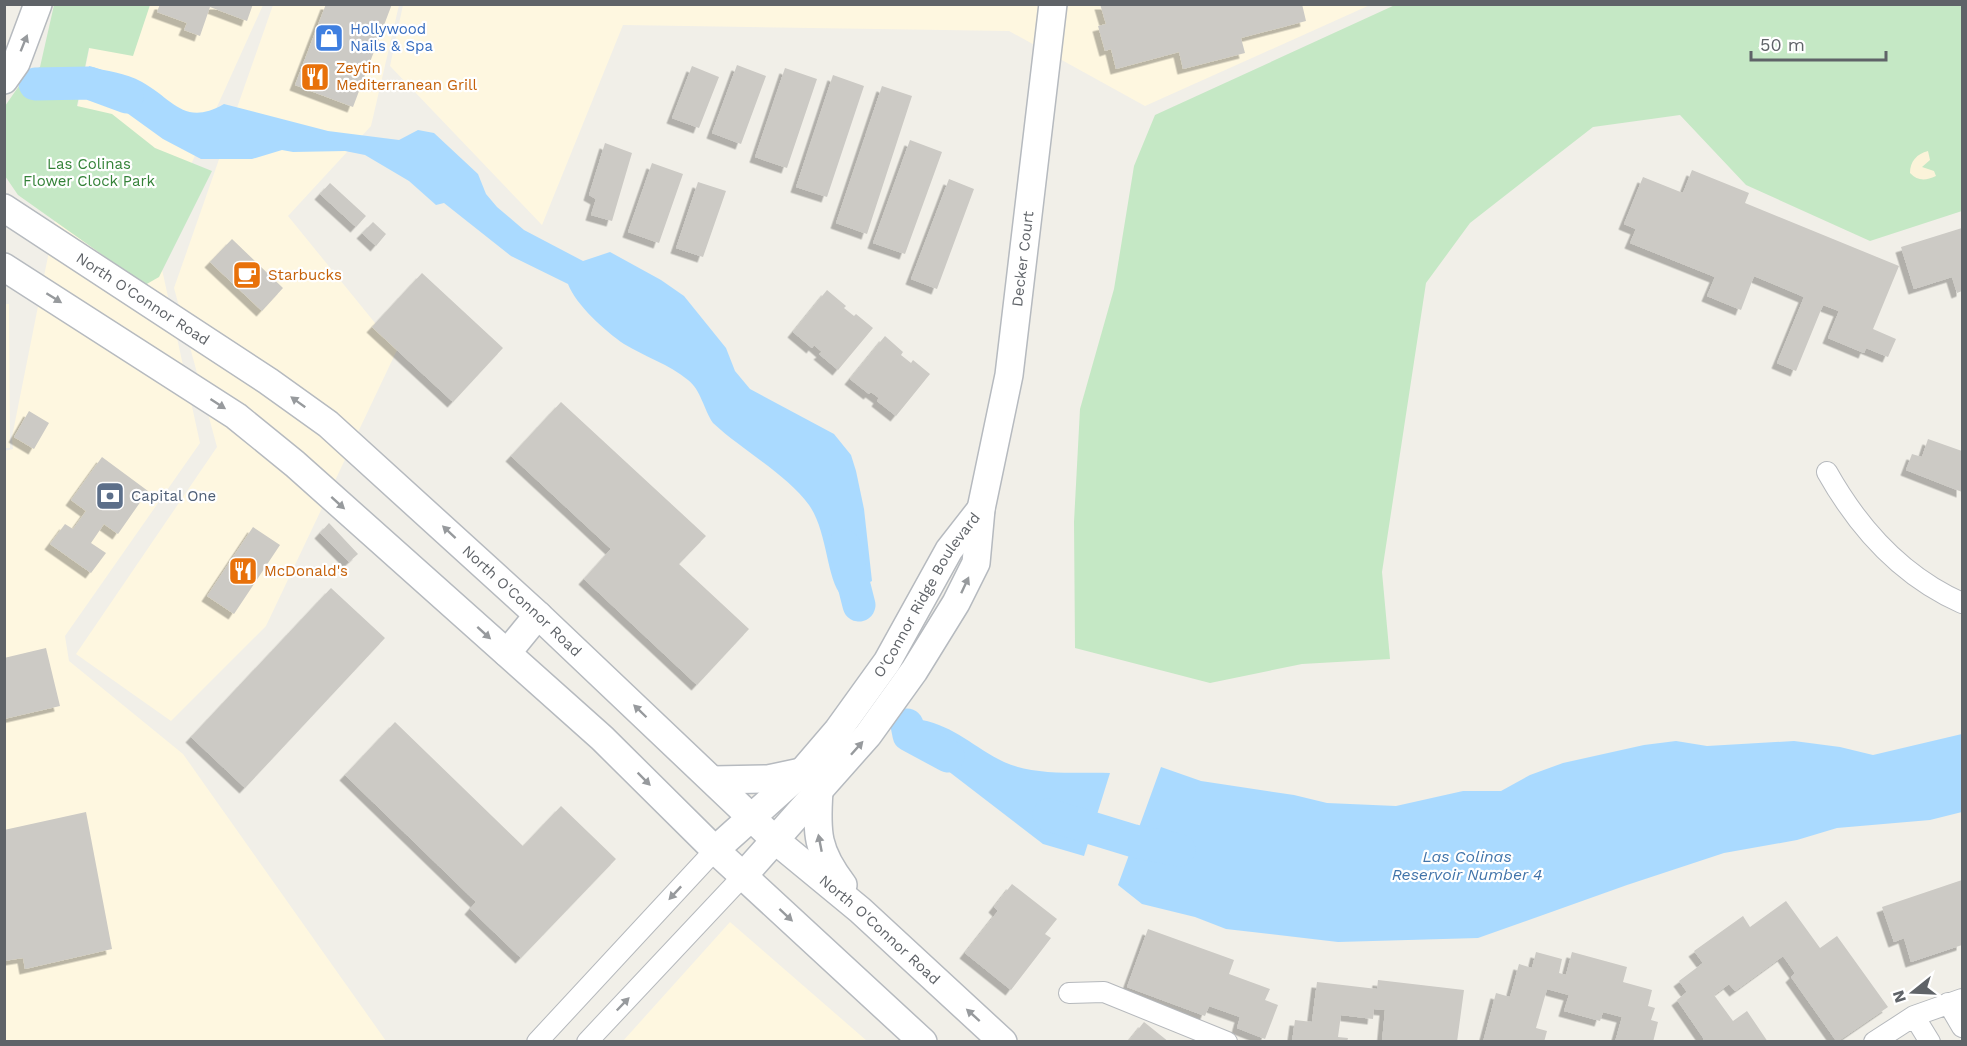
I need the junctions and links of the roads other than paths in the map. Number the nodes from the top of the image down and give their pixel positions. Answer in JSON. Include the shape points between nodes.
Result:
{"nodes":[{"id":1,"x":38,"y":4,"type":"edge"},
{"id":2,"x":1053,"y":4,"type":"edge"},
{"id":3,"x":4,"y":80,"type":"edge"},
{"id":4,"x":9,"y":208,"type":"edge"},
{"id":5,"x":4,"y":267,"type":"edge"},
{"id":6,"x":1827,"y":472,"type":"dead end"},
{"id":7,"x":981,"y":509,"type":"joint"},
{"id":8,"x":1962,"y":603,"type":"edge"},
{"id":9,"x":538,"y":615,"type":"junction"},
{"id":10,"x":507,"y":654,"type":"junction"},
{"id":11,"x":713,"y":780,"type":"junction"},
{"id":12,"x":810,"y":782,"type":"junction"},
{"id":13,"x":753,"y":818,"type":"junction"},
{"id":14,"x":775,"y":840,"type":"junction"},
{"id":15,"x":715,"y":850,"type":"junction"},
{"id":16,"x":743,"y":876,"type":"junction"},
{"id":17,"x":860,"y":910,"type":"junction"},
{"id":18,"x":1069,"y":993,"type":"dead end"},
{"id":19,"x":1955,"y":1001,"type":"edge"},
{"id":20,"x":1914,"y":1016,"type":"junction"},
{"id":21,"x":1962,"y":1027,"type":"edge"},
{"id":22,"x":537,"y":1041,"type":"edge"},
{"id":23,"x":587,"y":1041,"type":"edge"},
{"id":24,"x":923,"y":1041,"type":"edge"},
{"id":25,"x":1003,"y":1041,"type":"edge"},
{"id":26,"x":1227,"y":1041,"type":"edge"},
{"id":27,"x":1874,"y":1041,"type":"edge"},
{"id":28,"x":1930,"y":1041,"type":"edge"}],
"edges":[{"from":3,"to":1,"type":"main road","one_way":true,"via":[[15,63]]},
{"from":2,"to":7,"type":"main road","name":"Decker Court","via":[[1009,375]]},
{"from":9,"to":4,"type":"main road","name":"North O'Connor Road","one_way":true,"via":[[328,424]]},
{"from":5,"to":10,"type":"main road","one_way":true,"via":[[236,416]]},
{"from":6,"to":8,"type":"street","via":[[1848,509],[1892,558],[1918,579]]},
{"from":7,"to":12,"type":"main road","name":"O'Connor Ridge Boulevard","via":[[949,550],[887,662],[838,730]]},
{"from":9,"to":10,"type":"main road"},
{"from":11,"to":9,"type":"main road","name":"North O'Connor Road","one_way":true},
{"from":10,"to":15,"type":"main road","one_way":true,"via":[[603,738]]},
{"from":11,"to":12,"type":"main road"},
{"from":11,"to":13,"type":"main road","name":"North O'Connor Road"},
{"from":12,"to":13,"type":"main road","name":"O'Connor Ridge Boulevard"},
{"from":12,"to":14,"type":"main road","name":"O'Connor Ridge Boulevard"},
{"from":17,"to":12,"type":"main road","one_way":true,"via":[[821,852]]},
{"from":13,"to":14,"type":"main road","name":"North O'Connor Road"},
{"from":13,"to":15,"type":"main road","name":"O'Connor Ridge Boulevard"},
{"from":14,"to":16,"type":"main road","name":"O'Connor Ridge Boulevard"},
{"from":14,"to":17,"type":"main road","name":"North O'Connor Road"},
{"from":15,"to":16,"type":"main road"},
{"from":15,"to":22,"type":"street","name":"O'Connor Ridge Boulevard","one_way":true},
{"from":23,"to":16,"type":"street","name":"O'Connor Ridge Boulevard","one_way":true},
{"from":16,"to":24,"type":"main road","one_way":true},
{"from":25,"to":17,"type":"main road","name":"North O'Connor Road","one_way":true},
{"from":18,"to":26,"type":"street","via":[[1104,992]]},
{"from":19,"to":20,"type":"street"},
{"from":19,"to":21,"type":"street"},
{"from":20,"to":27,"type":"street"},
{"from":20,"to":28,"type":"street"}]}
